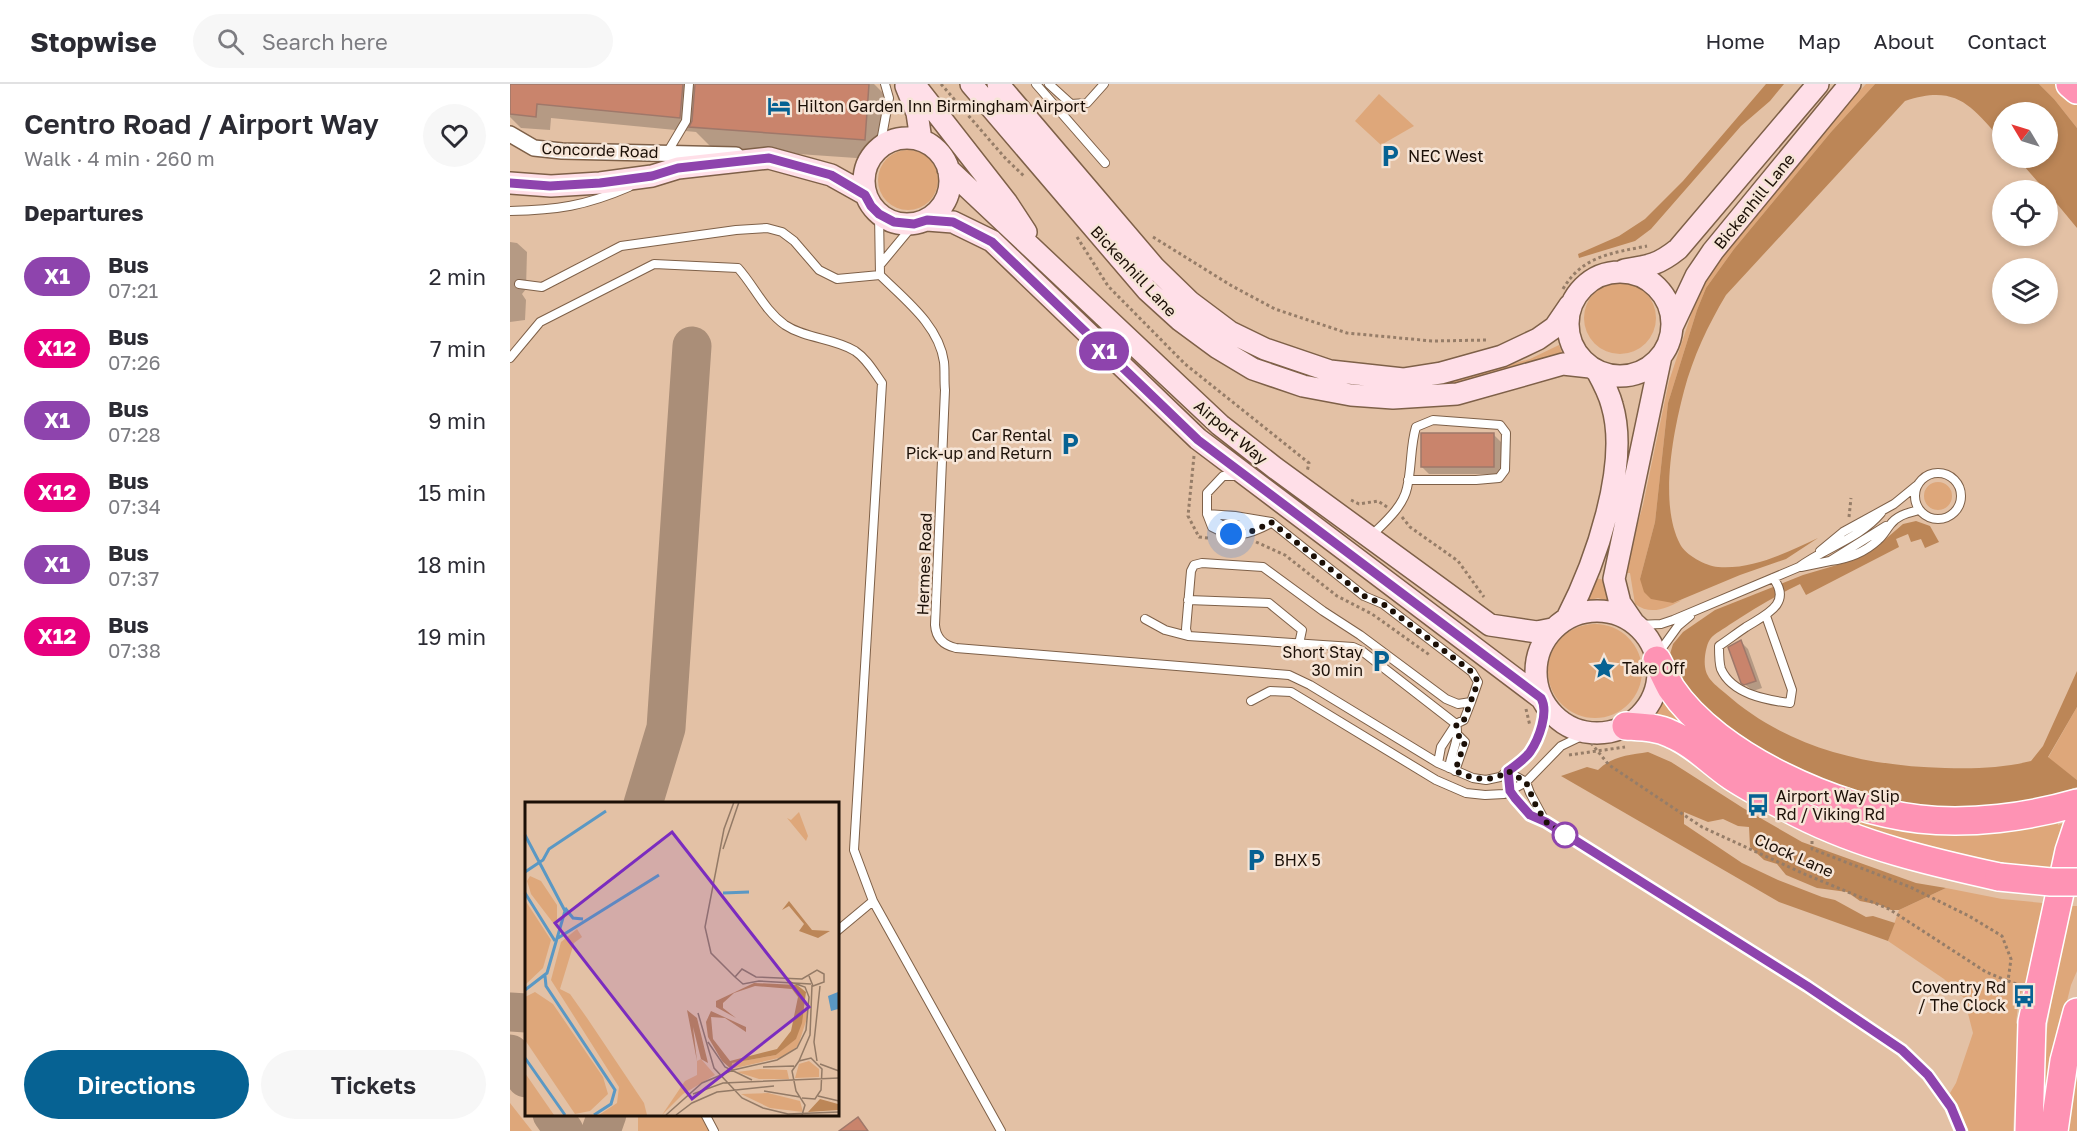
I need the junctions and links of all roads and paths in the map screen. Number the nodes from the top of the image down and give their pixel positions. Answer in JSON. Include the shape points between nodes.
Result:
{"nodes":[{"id":1,"x":689,"y":84,"type":"edge"},
{"id":2,"x":885,"y":84,"type":"edge"},
{"id":3,"x":905,"y":84,"type":"edge"},
{"id":4,"x":914,"y":84,"type":"edge"},
{"id":5,"x":971,"y":84,"type":"edge"},
{"id":6,"x":998,"y":84,"type":"edge"},
{"id":7,"x":1036,"y":84,"type":"edge"},
{"id":8,"x":1049,"y":84,"type":"edge"},
{"id":9,"x":1104,"y":84,"type":"edge"},
{"id":10,"x":1818,"y":84,"type":"edge"},
{"id":11,"x":1850,"y":84,"type":"edge"},
{"id":12,"x":2070,"y":84,"type":"edge"},
{"id":13,"x":2077,"y":90,"type":"edge"},
{"id":14,"x":510,"y":134,"type":"edge"},
{"id":15,"x":921,"y":140,"type":"junction"},
{"id":16,"x":880,"y":147,"type":"junction"},
{"id":17,"x":667,"y":153,"type":"junction"},
{"id":18,"x":769,"y":158,"type":"junction"},
{"id":19,"x":1105,"y":163,"type":"dead end"},
{"id":20,"x":948,"y":169,"type":"junction"},
{"id":21,"x":652,"y":176,"type":"junction"},
{"id":22,"x":510,"y":183,"type":"edge"},
{"id":23,"x":865,"y":195,"type":"junction"},
{"id":24,"x":510,"y":211,"type":"edge"},
{"id":25,"x":879,"y":214,"type":"junction"},
{"id":26,"x":920,"y":222,"type":"junction"},
{"id":27,"x":1150,"y":235,"type":"dead end"},
{"id":28,"x":1650,"y":245,"type":"dead end"},
{"id":29,"x":1046,"y":263,"type":"junction"},
{"id":30,"x":880,"y":265,"type":"junction"},
{"id":31,"x":1615,"y":271,"type":"junction"},
{"id":32,"x":880,"y":275,"type":"junction"},
{"id":33,"x":519,"y":284,"type":"dead end"},
{"id":34,"x":1565,"y":300,"type":"junction"},
{"id":35,"x":1672,"y":327,"type":"junction"},
{"id":36,"x":1496,"y":340,"type":"dead end"},
{"id":37,"x":1661,"y":356,"type":"junction"},
{"id":38,"x":510,"y":358,"type":"edge"},
{"id":39,"x":1594,"y":369,"type":"junction"},
{"id":40,"x":1195,"y":449,"type":"dead end"},
{"id":41,"x":1309,"y":463,"type":"dead end"},
{"id":42,"x":1306,"y":474,"type":"dead end"},
{"id":43,"x":1248,"y":476,"type":"junction"},
{"id":44,"x":1408,"y":480,"type":"junction"},
{"id":45,"x":1917,"y":485,"type":"junction"},
{"id":46,"x":1851,"y":498,"type":"dead end"},
{"id":47,"x":1350,"y":499,"type":"dead end"},
{"id":48,"x":1919,"y":510,"type":"junction"},
{"id":49,"x":1394,"y":512,"type":"junction"},
{"id":50,"x":1207,"y":514,"type":"junction"},
{"id":51,"x":1271,"y":522,"type":"junction"},
{"id":52,"x":1842,"y":523,"type":"dead end"},
{"id":53,"x":1370,"y":537,"type":"junction"},
{"id":54,"x":1209,"y":538,"type":"dead end"},
{"id":55,"x":1250,"y":542,"type":"dead end"},
{"id":56,"x":1799,"y":567,"type":"junction"},
{"id":57,"x":1773,"y":578,"type":"junction"},
{"id":58,"x":1188,"y":600,"type":"junction"},
{"id":59,"x":1489,"y":604,"type":"dead end"},
{"id":60,"x":1695,"y":610,"type":"junction"},
{"id":61,"x":1766,"y":616,"type":"junction"},
{"id":62,"x":1145,"y":619,"type":"dead end"},
{"id":63,"x":1560,"y":623,"type":"junction"},
{"id":64,"x":1635,"y":623,"type":"junction"},
{"id":65,"x":1360,"y":635,"type":"junction"},
{"id":66,"x":1188,"y":636,"type":"junction"},
{"id":67,"x":1299,"y":644,"type":"junction"},
{"id":68,"x":1353,"y":647,"type":"junction"},
{"id":69,"x":1657,"y":658,"type":"junction"},
{"id":70,"x":1436,"y":660,"type":"dead end"},
{"id":71,"x":1251,"y":701,"type":"dead end"},
{"id":72,"x":1543,"y":701,"type":"junction"},
{"id":73,"x":1471,"y":702,"type":"junction"},
{"id":74,"x":1456,"y":724,"type":"junction"},
{"id":75,"x":1626,"y":726,"type":"junction"},
{"id":76,"x":1587,"y":733,"type":"junction"},
{"id":77,"x":1438,"y":763,"type":"junction"},
{"id":78,"x":1452,"y":769,"type":"junction"},
{"id":79,"x":1508,"y":771,"type":"junction"},
{"id":80,"x":1526,"y":782,"type":"junction"},
{"id":81,"x":1510,"y":791,"type":"junction"},
{"id":82,"x":2077,"y":804,"type":"edge"},
{"id":83,"x":1546,"y":822,"type":"junction"},
{"id":84,"x":2077,"y":828,"type":"edge"},
{"id":85,"x":1812,"y":836,"type":"dead end"},
{"id":86,"x":2077,"y":882,"type":"edge"},
{"id":87,"x":873,"y":901,"type":"junction"},
{"id":88,"x":838,"y":930,"type":"edge"},
{"id":89,"x":2008,"y":981,"type":"junction"},
{"id":90,"x":2025,"y":988,"type":"dead end"},
{"id":91,"x":2077,"y":1012,"type":"edge"},
{"id":92,"x":706,"y":1116,"type":"edge"},
{"id":93,"x":714,"y":1131,"type":"edge"},
{"id":94,"x":1001,"y":1131,"type":"edge"},
{"id":95,"x":1961,"y":1131,"type":"edge"},
{"id":96,"x":2029,"y":1131,"type":"edge"},
{"id":97,"x":2054,"y":1131,"type":"edge"}],
"edges":[{"from":1,"to":17,"type":"lane","via":[[686,121]]},
{"from":2,"to":16,"type":"lane","via":[[890,98]]},
{"from":3,"to":15,"type":"street","via":[[917,113]]},
{"from":4,"to":29,"type":"street","via":[[1007,203]]},
{"from":5,"to":39,"type":"street","name":"Bickenhill Lane","via":[[1147,290],[1180,320],[1253,369],[1303,386],[1393,398],[1457,394],[1563,364]]},
{"from":6,"to":34,"type":"street","name":"Bickenhill Lane","via":[[1154,267],[1190,302],[1230,332],[1265,349],[1330,371],[1403,379],[1441,373],[1502,356],[1538,339],[1555,327]]},
{"from":7,"to":19,"type":"lane"},
{"from":8,"to":9,"type":"lane","via":[[1071,104],[1087,103]]},
{"from":10,"to":31,"type":"street","name":"Bickenhill Lane","via":[[1678,249],[1662,262]]},
{"from":11,"to":35,"type":"street","name":"Bickenhill Lane","via":[[1713,251],[1696,276]]},
{"from":12,"to":13,"type":"highway"},
{"from":14,"to":17,"type":"street","name":"Concorde Road","via":[[534,148]]},
{"from":15,"to":16,"type":"street","via":[[898,138]]},
{"from":15,"to":20,"type":"street","via":[[934,148]]},
{"from":16,"to":23,"type":"street","via":[[868,162],[863,178]]},
{"from":17,"to":18,"type":"street","name":"Concorde Road"},
{"from":18,"to":21,"type":"street","via":[[678,168]]},
{"from":18,"to":23,"type":"street","name":"Concorde Road","via":[[831,175]]},
{"from":20,"to":26,"type":"street","via":[[950,188],[943,205]]},
{"from":20,"to":29,"type":"street","name":"Airport Way"},
{"from":21,"to":22,"type":"street","via":[[550,186]]},
{"from":21,"to":24,"type":"lane","via":[[583,204],[552,210]]},
{"from":23,"to":25,"type":"street"},
{"from":25,"to":26,"type":"street","via":[[894,222]]},
{"from":25,"to":30,"type":"lane"},
{"from":26,"to":30,"type":"lane"},
{"from":26,"to":43,"type":"street","name":"Airport Way","via":[[953,222],[992,242],[1198,440]]},
{"from":27,"to":36,"type":"path","via":[[1275,309],[1347,333],[1432,341]]},
{"from":28,"to":34,"type":"path","via":[[1592,259],[1570,276]]},
{"from":29,"to":53,"type":"street","name":"Airport Way","via":[[1220,425]]},
{"from":30,"to":32,"type":"lane"},
{"from":31,"to":34,"type":"street","via":[[1588,282]]},
{"from":31,"to":35,"type":"street","via":[[1644,277],[1656,286],[1668,305]]},
{"from":32,"to":33,"type":"lane","via":[[837,279],[819,270],[782,232],[767,228],[621,246],[542,287]]},
{"from":32,"to":77,"type":"lane","name":"Hermes Road","via":[[927,323],[944,360],[935,625],[942,642],[956,648],[1289,675]]},
{"from":34,"to":39,"type":"street","via":[[1572,346]]},
{"from":35,"to":37,"type":"street"},
{"from":37,"to":39,"type":"street","via":[[1639,373],[1625,376],[1610,376]]},
{"from":37,"to":64,"type":"street","via":[[1614,579],[1620,603]]},
{"from":38,"to":87,"type":"lane","via":[[540,322],[654,264],[738,267],[764,306],[786,325],[855,351],[870,365],[882,383],[854,850]]},
{"from":39,"to":63,"type":"street","via":[[1613,406],[1617,444],[1613,482],[1589,573]]},
{"from":40,"to":54,"type":"path","via":[[1188,516],[1199,537]]},
{"from":41,"to":42,"type":"path"},
{"from":43,"to":50,"type":"lane","via":[[1223,476],[1207,493]]},
{"from":43,"to":72,"type":"street","name":"Airport Way"},
{"from":44,"to":44,"type":"lane","via":[[1416,427],[1433,420],[1500,425],[1506,433],[1505,470],[1498,478]]},
{"from":44,"to":49,"type":"lane","via":[[1407,490]]},
{"from":45,"to":48,"type":"lane","via":[[1915,499]]},
{"from":45,"to":48,"type":"lane","via":[[1928,474],[1943,473],[1956,480],[1961,491],[1960,504],[1951,515],[1935,519]]},
{"from":45,"to":56,"type":"lane","via":[[1864,530]]},
{"from":46,"to":52,"type":"path","via":[[1849,517]]},
{"from":47,"to":49,"type":"path","via":[[1359,504],[1378,501]]},
{"from":48,"to":56,"type":"lane","via":[[1892,521],[1880,539],[1866,549],[1843,559]]},
{"from":49,"to":53,"type":"lane"},
{"from":49,"to":59,"type":"path","via":[[1458,561]]},
{"from":50,"to":51,"type":"lane"},
{"from":50,"to":51,"type":"lane","via":[[1212,527],[1226,534],[1238,535]]},
{"from":51,"to":73,"type":"lane","via":[[1364,596],[1383,604],[1472,672],[1478,682]]},
{"from":53,"to":63,"type":"street","name":"Airport Way","via":[[1490,625],[1537,632]]},
{"from":55,"to":70,"type":"path","via":[[1285,555],[1337,596],[1372,614]]},
{"from":56,"to":57,"type":"lane"},
{"from":57,"to":60,"type":"lane"},
{"from":57,"to":61,"type":"lane","via":[[1780,587],[1780,597]]},
{"from":58,"to":65,"type":"lane","via":[[1194,565],[1263,567]]},
{"from":58,"to":66,"type":"lane"},
{"from":58,"to":67,"type":"lane","via":[[1269,603],[1302,630]]},
{"from":60,"to":64,"type":"lane","via":[[1661,624]]},
{"from":60,"to":69,"type":"lane","via":[[1678,626]]},
{"from":61,"to":61,"type":"lane","via":[[1792,690],[1790,703],[1736,689],[1721,669],[1719,646]]},
{"from":62,"to":66,"type":"lane"},
{"from":63,"to":64,"type":"street","via":[[1588,611],[1609,611]]},
{"from":63,"to":72,"type":"street","via":[[1544,640],[1537,655],[1535,676]]},
{"from":64,"to":69,"type":"street","via":[[1648,638]]},
{"from":65,"to":68,"type":"lane"},
{"from":65,"to":73,"type":"lane","via":[[1446,699],[1458,704]]},
{"from":66,"to":67,"type":"lane"},
{"from":67,"to":68,"type":"lane"},
{"from":68,"to":74,"type":"lane"},
{"from":69,"to":75,"type":"street","via":[[1653,696],[1645,710]]},
{"from":69,"to":82,"type":"highway","via":[[1671,688],[1703,724],[1742,753],[1823,794],[1919,819],[1988,819]]},
{"from":71,"to":81,"type":"lane","via":[[1270,691],[1291,692],[1436,780],[1467,793]]},
{"from":72,"to":76,"type":"street","via":[[1562,723]]},
{"from":72,"to":79,"type":"lane","via":[[1543,723],[1530,753]]},
{"from":73,"to":74,"type":"lane","via":[[1464,720]]},
{"from":74,"to":77,"type":"lane","via":[[1441,747]]},
{"from":74,"to":78,"type":"lane","via":[[1459,736],[1450,758]]},
{"from":75,"to":76,"type":"street","via":[[1606,733]]},
{"from":75,"to":86,"type":"highway","bridge":true,"via":[[1671,734],[1732,777],[1801,815],[1893,851],[1999,877]]},
{"from":76,"to":80,"type":"lane","via":[[1561,746]]},
{"from":76,"to":89,"type":"path","name":"Clock Lane","via":[[1609,765],[1702,827],[1889,909],[1986,972]]},
{"from":77,"to":78,"type":"lane","name":"Hermes Road"},
{"from":78,"to":79,"type":"lane","name":"Hermes Road","via":[[1486,780]]},
{"from":79,"to":80,"type":"lane"},
{"from":79,"to":81,"type":"lane"},
{"from":80,"to":81,"type":"lane"},
{"from":80,"to":83,"type":"lane"},
{"from":81,"to":83,"type":"lane","via":[[1530,815]]},
{"from":83,"to":95,"type":"lane","via":[[1902,1050],[1934,1083],[1951,1107]]},
{"from":84,"to":96,"type":"highway","via":[[2032,1022]]},
{"from":85,"to":89,"type":"path","via":[[1812,849],[1910,887],[2002,936],[2011,958]]},
{"from":87,"to":88,"type":"lane"},
{"from":87,"to":94,"type":"lane"},
{"from":89,"to":90,"type":"path","name":"Clock Lane"},
{"from":91,"to":97,"type":"highway","via":[[2064,1061]]},
{"from":92,"to":93,"type":"lane"}]}
